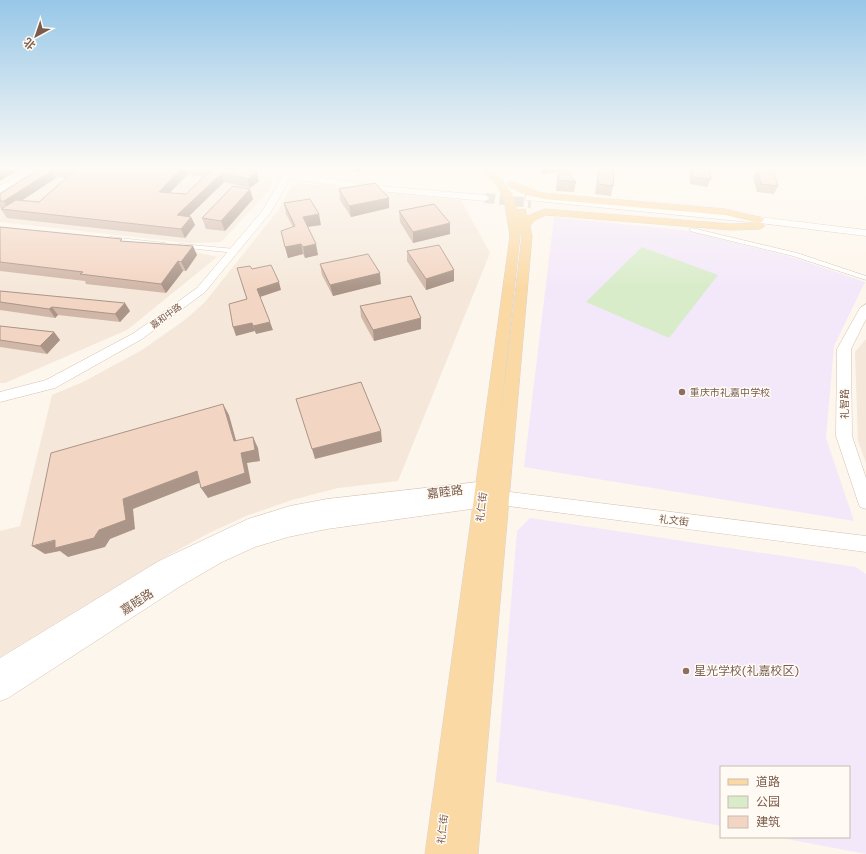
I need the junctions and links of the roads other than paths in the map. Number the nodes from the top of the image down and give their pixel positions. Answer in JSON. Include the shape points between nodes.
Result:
{"nodes":[{"id":1,"x":268,"y":209,"type":"edge"},
{"id":2,"x":512,"y":209,"type":"edge"},
{"id":3,"x":521,"y":209,"type":"edge"},
{"id":4,"x":620,"y":209,"type":"edge"},
{"id":5,"x":689,"y":209,"type":"edge"},
{"id":6,"x":763,"y":223,"type":"junction"},
{"id":7,"x":524,"y":227,"type":"junction"},
{"id":8,"x":692,"y":230,"type":"dead end"},
{"id":9,"x":866,"y":233,"type":"edge"},
{"id":10,"x":866,"y":238,"type":"edge"},
{"id":11,"x":102,"y":239,"type":"edge"},
{"id":12,"x":235,"y":251,"type":"junction"},
{"id":13,"x":866,"y":278,"type":"edge"},
{"id":14,"x":866,"y":308,"type":"edge"},
{"id":15,"x":0,"y":397,"type":"edge"},
{"id":16,"x":491,"y":493,"type":"junction"},
{"id":17,"x":866,"y":502,"type":"edge"},
{"id":18,"x":866,"y":544,"type":"edge"},
{"id":19,"x":0,"y":670,"type":"edge"},
{"id":20,"x":0,"y":690,"type":"edge"},
{"id":21,"x":439,"y":854,"type":"edge"},
{"id":22,"x":464,"y":854,"type":"edge"}],
"edges":[{"from":1,"to":12,"type":"street","name":"嘉和中路"},
{"from":2,"to":16,"type":"main road","name":"礼仁街","via":[[515,236]]},
{"from":3,"to":7,"type":"main road","name":"礼仁街"},
{"from":4,"to":6,"type":"street"},
{"from":5,"to":6,"type":"main road","via":[[725,212]]},
{"from":6,"to":7,"type":"main road","via":[[731,227],[545,212],[531,218]]},
{"from":6,"to":9,"type":"street"},
{"from":6,"to":10,"type":"street"},
{"from":7,"to":16,"type":"main road","name":"礼仁街","via":[[527,236]]},
{"from":8,"to":13,"type":"street","via":[[795,254]]},
{"from":11,"to":12,"type":"street"},
{"from":12,"to":15,"type":"street","name":"嘉和中路","via":[[201,290],[138,336],[50,384]]},
{"from":14,"to":17,"type":"street","name":"礼智路","via":[[844,349],[844,436]]},
{"from":16,"to":18,"type":"street","name":"礼文街"},
{"from":16,"to":19,"type":"street","name":"嘉睦路","via":[[327,507],[290,514],[248,527],[166,567]]},
{"from":16,"to":20,"type":"street","name":"嘉睦路","via":[[327,521],[252,540],[172,580]]},
{"from":16,"to":21,"type":"main road","name":"礼仁街"},
{"from":16,"to":22,"type":"main road","name":"礼仁街"}]}
